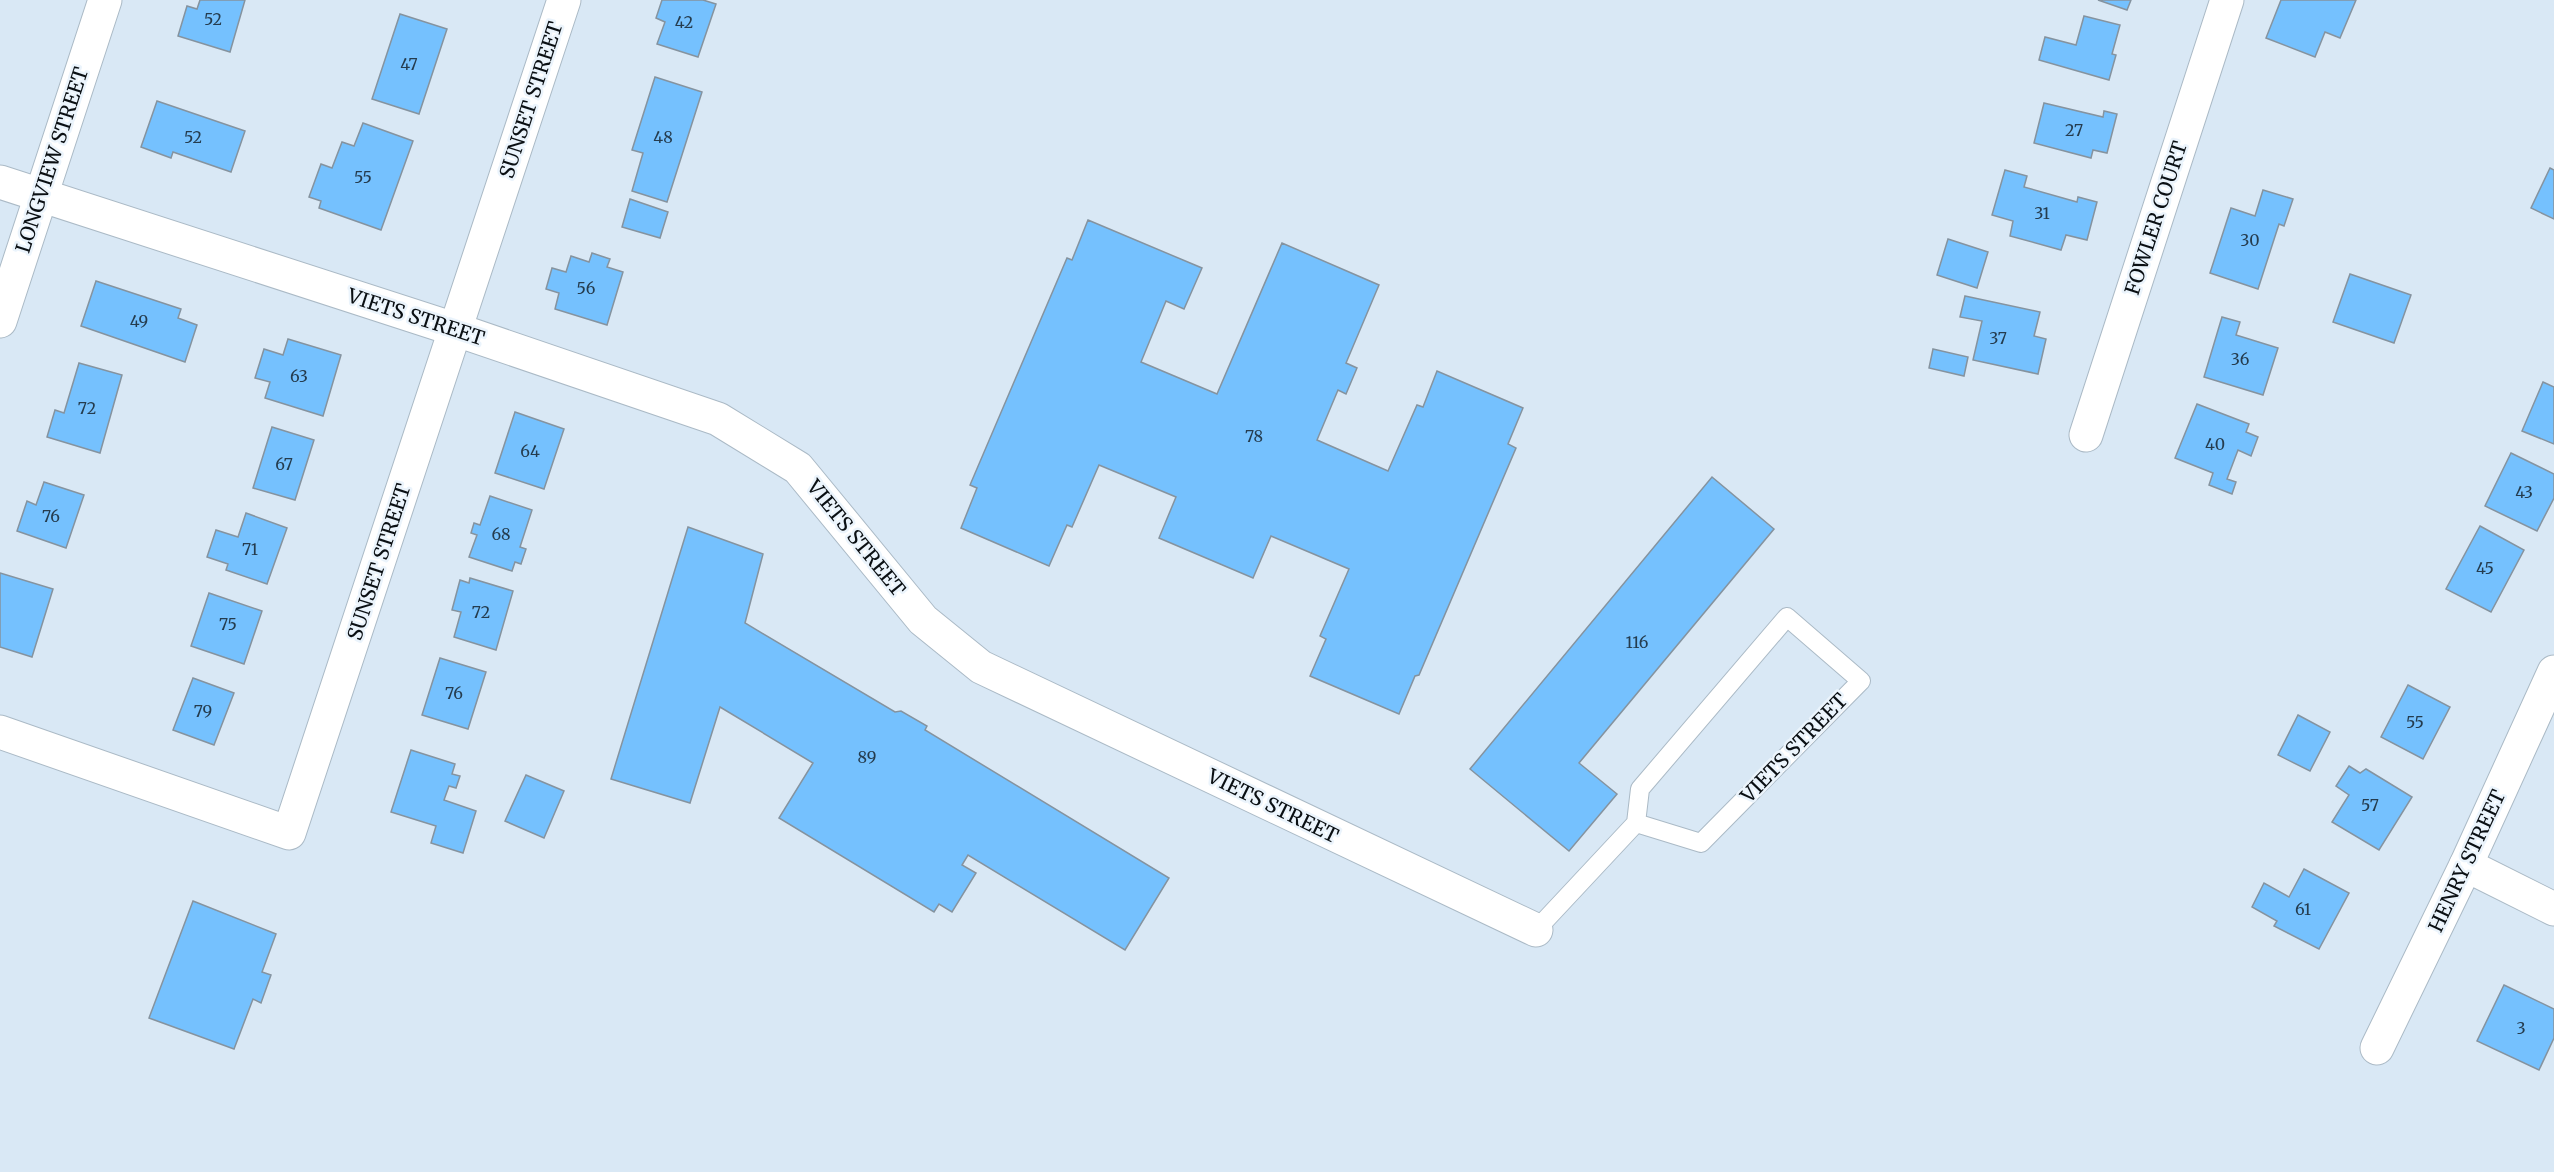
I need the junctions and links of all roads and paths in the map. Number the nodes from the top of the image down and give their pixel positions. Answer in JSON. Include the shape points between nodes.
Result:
{"nodes":[{"id":1,"x":105,"y":0,"type":"edge"},
{"id":2,"x":564,"y":0,"type":"edge"},
{"id":3,"x":2227,"y":0,"type":"edge"},
{"id":4,"x":0,"y":182,"type":"edge"},
{"id":5,"x":40,"y":195,"type":"junction"},
{"id":6,"x":0,"y":321,"type":"edge"},
{"id":7,"x":457,"y":330,"type":"junction"},
{"id":8,"x":2086,"y":435,"type":"dead end"},
{"id":9,"x":2554,"y":672,"type":"edge"},
{"id":10,"x":0,"y":732,"type":"edge"},
{"id":11,"x":1636,"y":823,"type":"junction"},
{"id":12,"x":2466,"y":865,"type":"junction"},
{"id":13,"x":2554,"y":909,"type":"edge"},
{"id":14,"x":1536,"y":930,"type":"joint"},
{"id":15,"x":2378,"y":1048,"type":"dead end"}],
"edges":[{"from":1,"to":5,"type":"street","name":"LONGVIEW STREET"},
{"from":2,"to":7,"type":"street","name":"SUNSET STREET"},
{"from":3,"to":8,"type":"street","name":"FOWLER COURT"},
{"from":4,"to":5,"type":"street","name":"VIETS STREET"},
{"from":5,"to":6,"type":"street","name":"LONGVIEW STREET"},
{"from":5,"to":7,"type":"street","name":"VIETS STREET"},
{"from":7,"to":10,"type":"street","name":"SUNSET STREET","via":[[289,833]]},
{"from":7,"to":14,"type":"street","name":"VIETS STREET","via":[[718,419],[798,468],[923,620],[981,667]]},
{"from":9,"to":12,"type":"street","name":"HENRY STREET"},
{"from":11,"to":11,"type":"lane","name":"VIETS STREET","via":[[1640,789],[1786,617],[1861,681],[1701,843]]},
{"from":11,"to":14,"type":"lane","name":"VIETS STREET"},
{"from":12,"to":13,"type":"street"},
{"from":12,"to":15,"type":"street","name":"HENRY STREET"}]}
